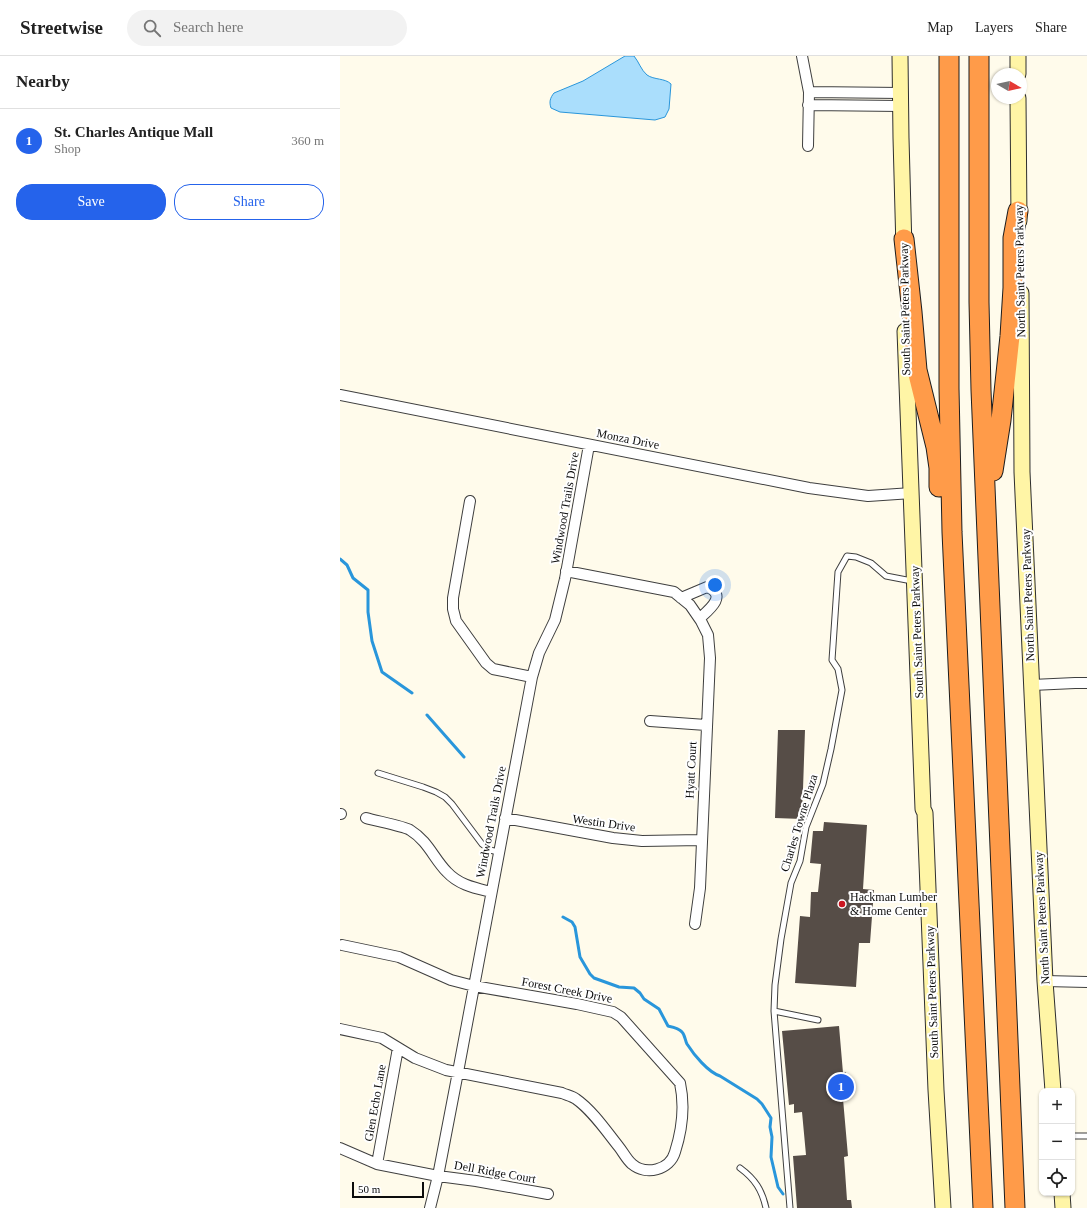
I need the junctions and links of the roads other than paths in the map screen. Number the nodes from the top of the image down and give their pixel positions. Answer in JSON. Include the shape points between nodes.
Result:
{"nodes":[{"id":1,"x":802,"y":56,"type":"edge"},
{"id":2,"x":900,"y":56,"type":"edge"},
{"id":3,"x":949,"y":56,"type":"edge"},
{"id":4,"x":979,"y":56,"type":"edge"},
{"id":5,"x":1018,"y":56,"type":"edge"},
{"id":6,"x":1018,"y":68,"type":"edge"},
{"id":7,"x":809,"y":92,"type":"junction"},
{"id":8,"x":901,"y":99,"type":"junction"},
{"id":9,"x":1018,"y":104,"type":"edge"},
{"id":10,"x":808,"y":105,"type":"junction"},
{"id":11,"x":808,"y":146,"type":"dead end"},
{"id":12,"x":1018,"y":211,"type":"junction"},
{"id":13,"x":904,"y":240,"type":"junction"},
{"id":14,"x":340,"y":395,"type":"edge"},
{"id":15,"x":590,"y":445,"type":"junction"},
{"id":16,"x":912,"y":493,"type":"junction"},
{"id":17,"x":470,"y":501,"type":"dead end"},
{"id":18,"x":986,"y":510,"type":"junction"},
{"id":19,"x":952,"y":532,"type":"junction"},
{"id":20,"x":566,"y":571,"type":"junction"},
{"id":21,"x":915,"y":582,"type":"junction"},
{"id":22,"x":681,"y":598,"type":"junction"},
{"id":23,"x":700,"y":618,"type":"junction"},
{"id":24,"x":532,"y":677,"type":"junction"},
{"id":25,"x":1087,"y":683,"type":"edge"},
{"id":26,"x":1032,"y":685,"type":"junction"},
{"id":27,"x":650,"y":721,"type":"dead end"},
{"id":28,"x":706,"y":725,"type":"junction"},
{"id":29,"x":378,"y":773,"type":"dead end"},
{"id":30,"x":366,"y":818,"type":"dead end"},
{"id":31,"x":505,"y":818,"type":"junction"},
{"id":32,"x":701,"y":840,"type":"junction"},
{"id":33,"x":498,"y":852,"type":"junction"},
{"id":34,"x":491,"y":892,"type":"junction"},
{"id":35,"x":695,"y":924,"type":"dead end"},
{"id":36,"x":342,"y":945,"type":"dead end"},
{"id":37,"x":1045,"y":981,"type":"junction"},
{"id":38,"x":1087,"y":982,"type":"edge"},
{"id":39,"x":474,"y":986,"type":"junction"},
{"id":40,"x":774,"y":1011,"type":"junction"},
{"id":41,"x":818,"y":1020,"type":"dead end"},
{"id":42,"x":340,"y":1029,"type":"edge"},
{"id":43,"x":398,"y":1048,"type":"junction"},
{"id":44,"x":458,"y":1072,"type":"junction"},
{"id":45,"x":1053,"y":1088,"type":"edge"},
{"id":46,"x":1075,"y":1136,"type":"edge"},
{"id":47,"x":1087,"y":1136,"type":"edge"},
{"id":48,"x":340,"y":1148,"type":"edge"},
{"id":49,"x":377,"y":1164,"type":"junction"},
{"id":50,"x":740,"y":1168,"type":"dead end"},
{"id":51,"x":438,"y":1176,"type":"junction"},
{"id":52,"x":548,"y":1194,"type":"dead end"},
{"id":53,"x":1062,"y":1196,"type":"edge"},
{"id":54,"x":430,"y":1208,"type":"edge"},
{"id":55,"x":766,"y":1208,"type":"edge"},
{"id":56,"x":790,"y":1208,"type":"edge"},
{"id":57,"x":943,"y":1208,"type":"edge"},
{"id":58,"x":983,"y":1208,"type":"edge"},
{"id":59,"x":1015,"y":1208,"type":"edge"},
{"id":60,"x":1063,"y":1208,"type":"edge"}],
"edges":[{"from":1,"to":7,"type":"street"},
{"from":2,"to":8,"type":"main road","name":"South Saint Peters Parkway"},
{"from":3,"to":19,"type":"highway"},
{"from":4,"to":18,"type":"highway","via":[[979,302]]},
{"from":5,"to":6,"type":"main road"},
{"from":7,"to":8,"type":"street"},
{"from":7,"to":10,"type":"street"},
{"from":8,"to":10,"type":"street"},
{"from":8,"to":13,"type":"main road","name":"South Saint Peters Parkway"},
{"from":9,"to":12,"type":"main road","name":"North Saint Peters Parkway"},
{"from":10,"to":11,"type":"street"},
{"from":12,"to":18,"type":"highway","via":[[1013,238],[1012,313],[1001,420]]},
{"from":12,"to":26,"type":"main road","name":"North Saint Peters Parkway","via":[[1021,237],[1022,465]]},
{"from":13,"to":16,"type":"main road","name":"South Saint Peters Parkway","via":[[904,314]]},
{"from":13,"to":19,"type":"highway","via":[[917,370],[936,447],[940,494]]},
{"from":14,"to":15,"type":"street","name":"Monza Drive"},
{"from":15,"to":16,"type":"street","name":"Monza Drive","via":[[809,488],[868,496]]},
{"from":15,"to":20,"type":"street","name":"Windwood Trails Drive"},
{"from":16,"to":21,"type":"main road","name":"South Saint Peters Parkway"},
{"from":17,"to":24,"type":"street","via":[[453,598],[456,620],[493,669]]},
{"from":18,"to":59,"type":"highway"},
{"from":19,"to":58,"type":"highway"},
{"from":20,"to":22,"type":"street","name":"Hyatt Court","via":[[674,592]]},
{"from":20,"to":24,"type":"street","name":"Windwood Trails Drive","via":[[555,620],[539,653]]},
{"from":21,"to":40,"type":"lane","name":"Charles Towne Plaza","via":[[886,576],[871,563],[856,557],[847,556],[838,572],[832,660],[838,669],[842,690],[823,784],[806,828],[800,861],[791,883],[780,947]]},
{"from":21,"to":57,"type":"main road","name":"South Saint Peters Parkway","via":[[923,809]]},
{"from":22,"to":23,"type":"street","name":"Hyatt Court"},
{"from":22,"to":23,"type":"street","via":[[707,587],[714,590],[716,602]]},
{"from":23,"to":28,"type":"street","name":"Hyatt Court","via":[[708,635],[710,658]]},
{"from":24,"to":31,"type":"street","name":"Windwood Trails Drive"},
{"from":25,"to":26,"type":"street"},
{"from":26,"to":37,"type":"main road","name":"North Saint Peters Parkway"},
{"from":27,"to":28,"type":"street"},
{"from":28,"to":32,"type":"street","name":"Hyatt Court"},
{"from":29,"to":33,"type":"lane","via":[[436,792],[452,804],[482,844]]},
{"from":30,"to":34,"type":"street","via":[[410,830],[429,846],[446,872],[456,880]]},
{"from":31,"to":32,"type":"street","name":"Westin Drive","via":[[613,838],[642,841]]},
{"from":31,"to":33,"type":"street","name":"Windwood Trails Drive"},
{"from":32,"to":35,"type":"street","name":"Hyatt Court","via":[[700,888]]},
{"from":33,"to":34,"type":"street","name":"Windwood Trails Drive"},
{"from":34,"to":39,"type":"street","name":"Windwood Trails Drive"},
{"from":36,"to":39,"type":"street","name":"Forest Creek Drive","via":[[399,957],[451,980]]},
{"from":37,"to":38,"type":"street"},
{"from":37,"to":45,"type":"main road","name":"North Saint Peters Parkway"},
{"from":39,"to":44,"type":"street","name":"Windwood Trails Drive"},
{"from":39,"to":44,"type":"street","name":"Forest Creek Drive","via":[[577,1004],[621,1016],[680,1083],[682,1120],[673,1160],[655,1170],[633,1165],[586,1108],[562,1093]]},
{"from":40,"to":41,"type":"lane"},
{"from":40,"to":56,"type":"lane","name":"Charles Towne Plaza"},
{"from":42,"to":43,"type":"street","name":"Forest Creek Drive","via":[[382,1038]]},
{"from":43,"to":44,"type":"street","name":"Forest Creek Drive","via":[[415,1058]]},
{"from":43,"to":49,"type":"street","name":"Glen Echo Lane"},
{"from":44,"to":51,"type":"street","name":"Windwood Trails Drive"},
{"from":46,"to":47,"type":"lane"},
{"from":48,"to":49,"type":"street","name":"Dell Ridge Court"},
{"from":49,"to":51,"type":"street","name":"Dell Ridge Court"},
{"from":50,"to":55,"type":"lane","via":[[755,1182],[763,1195]]},
{"from":51,"to":52,"type":"street","name":"Dell Ridge Court"},
{"from":51,"to":54,"type":"street","name":"Windwood Trails Drive"},
{"from":53,"to":60,"type":"main road"}]}
